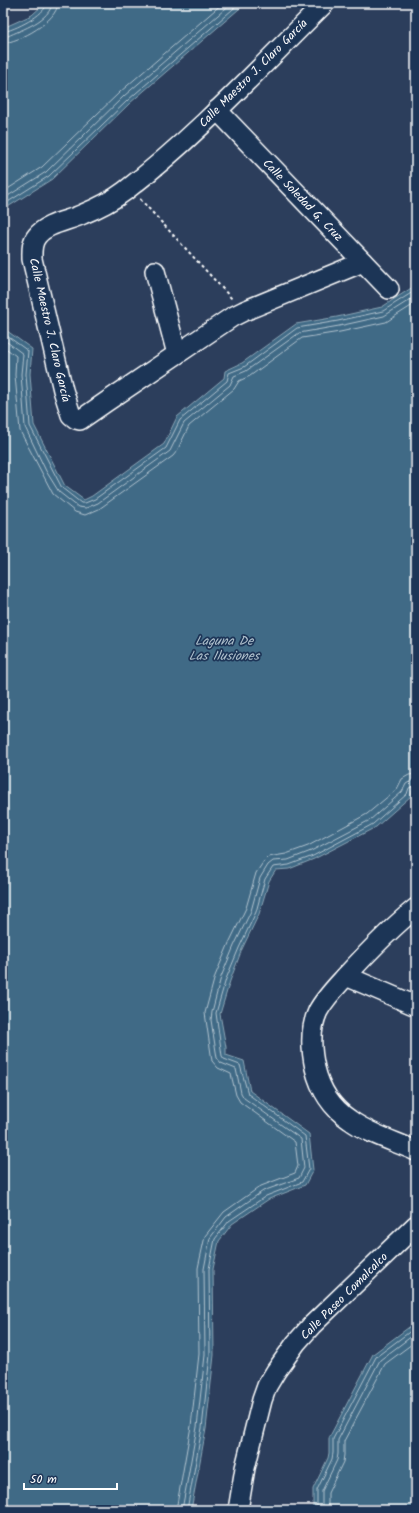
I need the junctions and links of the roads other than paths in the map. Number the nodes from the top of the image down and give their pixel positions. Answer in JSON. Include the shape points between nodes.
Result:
{"nodes":[{"id":1,"x":325,"y":3,"type":"edge"},
{"id":2,"x":217,"y":110,"type":"junction"},
{"id":3,"x":362,"y":262,"type":"junction"},
{"id":4,"x":155,"y":271,"type":"dead end"},
{"id":5,"x":390,"y":289,"type":"dead end"},
{"id":6,"x":177,"y":354,"type":"junction"},
{"id":7,"x":416,"y":908,"type":"edge"},
{"id":8,"x":346,"y":976,"type":"junction"},
{"id":9,"x":416,"y":1006,"type":"edge"},
{"id":10,"x":416,"y":1151,"type":"edge"},
{"id":11,"x":416,"y":1225,"type":"edge"},
{"id":12,"x":238,"y":1510,"type":"edge"}],
"edges":[{"from":1,"to":2,"type":"street","name":"Calle Maestro J. Claro García"},
{"from":2,"to":3,"type":"street","name":"Calle Soledad G. Cruz"},
{"from":2,"to":6,"type":"street","name":"Calle Maestro J. Claro García","via":[[176,149],[130,187],[100,207],[42,231],[33,241],[32,259],[63,390],[71,415],[76,420],[86,417]]},
{"from":3,"to":5,"type":"street","name":"Calle Soledad G. Cruz"},
{"from":3,"to":6,"type":"street","name":"Calle Maestro J. Claro García","via":[[244,311]]},
{"from":4,"to":6,"type":"street"},
{"from":7,"to":8,"type":"street"},
{"from":8,"to":9,"type":"street"},
{"from":8,"to":10,"type":"street","via":[[318,1011],[312,1032],[314,1065],[322,1088],[332,1103],[350,1120]]},
{"from":11,"to":12,"type":"street","name":"Calle Paseo Comalcalco","via":[[312,1325],[276,1371],[262,1400],[245,1468]]}]}
